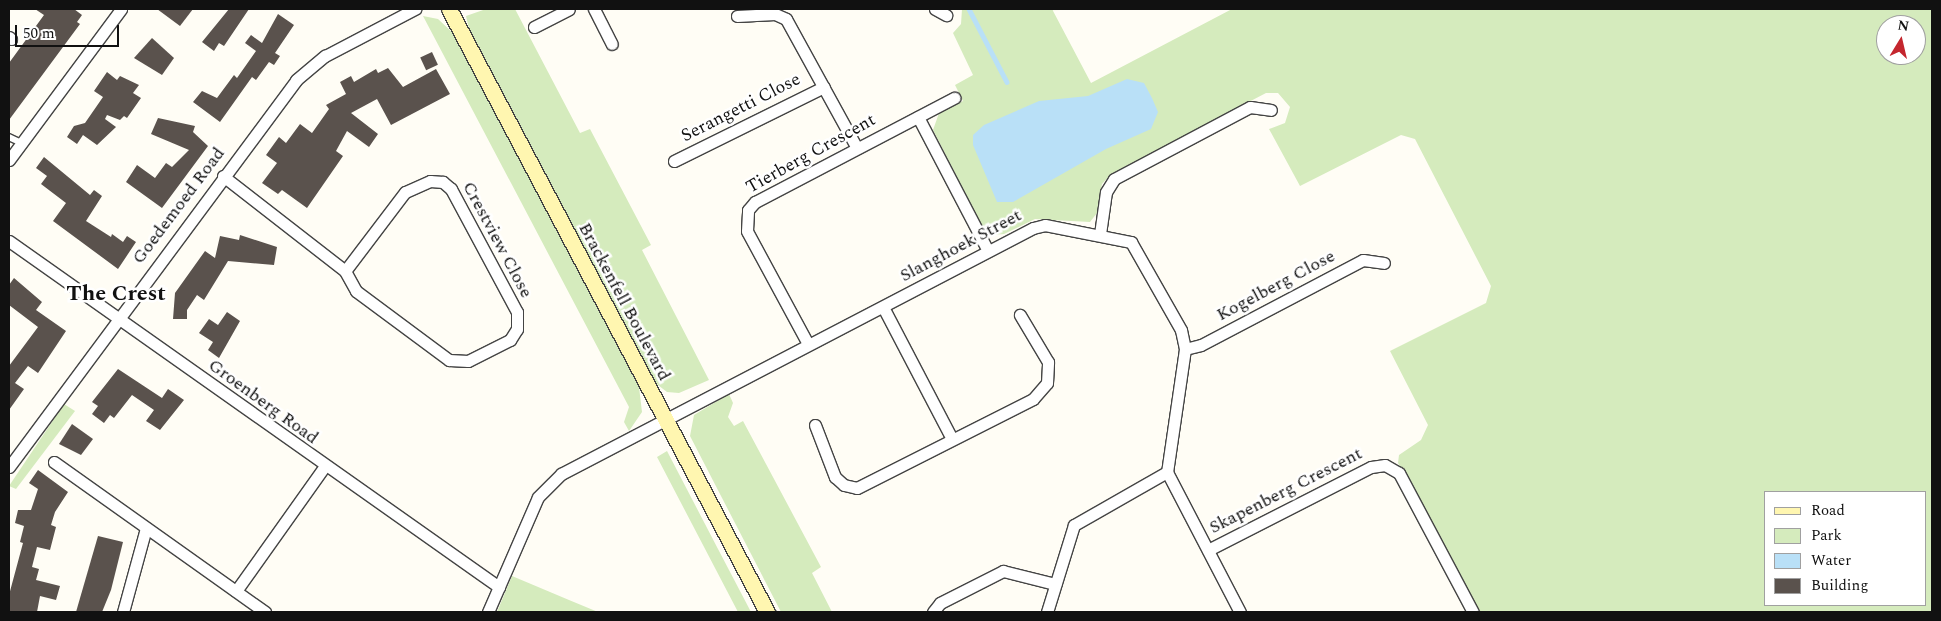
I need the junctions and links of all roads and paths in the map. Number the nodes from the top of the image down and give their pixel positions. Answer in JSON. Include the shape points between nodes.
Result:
{"nodes":[{"id":1,"x":121,"y":9,"type":"edge"},
{"id":2,"x":415,"y":9,"type":"edge"},
{"id":3,"x":449,"y":9,"type":"edge"},
{"id":4,"x":569,"y":9,"type":"edge"},
{"id":5,"x":594,"y":9,"type":"edge"},
{"id":6,"x":935,"y":9,"type":"edge"},
{"id":7,"x":946,"y":15,"type":"dead end"},
{"id":8,"x":737,"y":16,"type":"dead end"},
{"id":9,"x":534,"y":27,"type":"dead end"},
{"id":10,"x":612,"y":44,"type":"dead end"},
{"id":11,"x":824,"y":87,"type":"junction"},
{"id":12,"x":954,"y":98,"type":"dead end"},
{"id":13,"x":1272,"y":110,"type":"dead end"},
{"id":14,"x":918,"y":117,"type":"junction"},
{"id":15,"x":9,"y":137,"type":"edge"},
{"id":16,"x":22,"y":143,"type":"junction"},
{"id":17,"x":857,"y":148,"type":"junction"},
{"id":18,"x":9,"y":160,"type":"edge"},
{"id":19,"x":674,"y":161,"type":"dead end"},
{"id":20,"x":223,"y":176,"type":"junction"},
{"id":21,"x":1100,"y":234,"type":"junction"},
{"id":22,"x":9,"y":241,"type":"edge"},
{"id":23,"x":988,"y":251,"type":"junction"},
{"id":24,"x":1384,"y":264,"type":"dead end"},
{"id":25,"x":345,"y":271,"type":"junction"},
{"id":26,"x":883,"y":307,"type":"junction"},
{"id":27,"x":1020,"y":315,"type":"dead end"},
{"id":28,"x":117,"y":319,"type":"junction"},
{"id":29,"x":808,"y":344,"type":"junction"},
{"id":30,"x":1185,"y":349,"type":"junction"},
{"id":31,"x":665,"y":420,"type":"junction"},
{"id":32,"x":815,"y":425,"type":"dead end"},
{"id":33,"x":952,"y":439,"type":"junction"},
{"id":34,"x":54,"y":462,"type":"dead end"},
{"id":35,"x":9,"y":467,"type":"edge"},
{"id":36,"x":324,"y":467,"type":"junction"},
{"id":37,"x":1168,"y":472,"type":"junction"},
{"id":38,"x":146,"y":528,"type":"junction"},
{"id":39,"x":1208,"y":550,"type":"junction"},
{"id":40,"x":1055,"y":584,"type":"junction"},
{"id":41,"x":499,"y":587,"type":"junction"},
{"id":42,"x":236,"y":592,"type":"junction"},
{"id":43,"x":123,"y":612,"type":"edge"},
{"id":44,"x":265,"y":612,"type":"edge"},
{"id":45,"x":488,"y":612,"type":"edge"},
{"id":46,"x":767,"y":612,"type":"edge"},
{"id":47,"x":933,"y":612,"type":"edge"},
{"id":48,"x":1047,"y":612,"type":"edge"},
{"id":49,"x":1240,"y":612,"type":"edge"},
{"id":50,"x":1472,"y":612,"type":"edge"}],
"edges":[{"from":1,"to":16,"type":"street"},
{"from":2,"to":20,"type":"street","name":"Goedemoed Road","via":[[325,56],[305,71]]},
{"from":3,"to":31,"type":"street","name":"Brackenfell Boulevard"},
{"from":4,"to":9,"type":"street"},
{"from":5,"to":10,"type":"street"},
{"from":6,"to":7,"type":"street"},
{"from":8,"to":11,"type":"street","name":"Serangetti Close","via":[[775,14],[786,19]]},
{"from":11,"to":17,"type":"street","name":"Serangetti Close"},
{"from":11,"to":19,"type":"street","name":"Serangetti Close"},
{"from":12,"to":14,"type":"street","name":"Tierberg Crescent"},
{"from":13,"to":21,"type":"street","via":[[1250,107],[1114,179],[1106,192]]},
{"from":14,"to":17,"type":"street","name":"Tierberg Crescent"},
{"from":14,"to":23,"type":"street"},
{"from":15,"to":16,"type":"lane"},
{"from":16,"to":18,"type":"street"},
{"from":17,"to":29,"type":"street","name":"Tierberg Crescent","via":[[755,202],[746,215],[747,231]]},
{"from":20,"to":25,"type":"street","name":"Crestview Close"},
{"from":20,"to":28,"type":"street","name":"Goedemoed Road"},
{"from":21,"to":23,"type":"street","name":"Slanghoek Street","via":[[1040,226]]},
{"from":21,"to":30,"type":"street","name":"Slanghoek Street","via":[[1126,239],[1136,246],[1183,334]]},
{"from":22,"to":28,"type":"street","name":"Groenberg Road"},
{"from":23,"to":26,"type":"street","name":"Slanghoek Street"},
{"from":24,"to":30,"type":"street","name":"Kogelberg Close","via":[[1362,260],[1201,345]]},
{"from":25,"to":25,"type":"street","name":"Crestview Close","via":[[356,290],[453,362],[472,359],[510,340],[517,329],[516,312],[451,189],[443,182],[430,180],[405,192]]},
{"from":26,"to":29,"type":"street","name":"Slanghoek Street"},
{"from":26,"to":33,"type":"street"},
{"from":27,"to":33,"type":"street","via":[[1048,362],[1045,388],[1033,399]]},
{"from":28,"to":35,"type":"street","name":"Goedemoed Road"},
{"from":28,"to":36,"type":"street","name":"Groenberg Road"},
{"from":29,"to":31,"type":"street","name":"Slanghoek Street"},
{"from":30,"to":37,"type":"street","name":"Slanghoek Street"},
{"from":31,"to":41,"type":"street","name":"Slanghoek Street","via":[[561,474],[545,487]]},
{"from":31,"to":46,"type":"street","name":"Brackenfell Boulevard"},
{"from":32,"to":33,"type":"street","via":[[834,477],[850,487],[865,487]]},
{"from":34,"to":38,"type":"street"},
{"from":36,"to":41,"type":"street","name":"Groenberg Road"},
{"from":36,"to":42,"type":"street"},
{"from":37,"to":39,"type":"street"},
{"from":37,"to":40,"type":"street","via":[[1077,522]]},
{"from":38,"to":42,"type":"street"},
{"from":38,"to":43,"type":"street"},
{"from":39,"to":49,"type":"street"},
{"from":39,"to":50,"type":"street","name":"Skapenberg Crescent","via":[[1371,467],[1385,465],[1399,473]]},
{"from":40,"to":47,"type":"street","via":[[1003,571],[940,603]]},
{"from":40,"to":48,"type":"street"},
{"from":41,"to":45,"type":"street","name":"Slanghoek Street"},
{"from":42,"to":44,"type":"street"}]}
